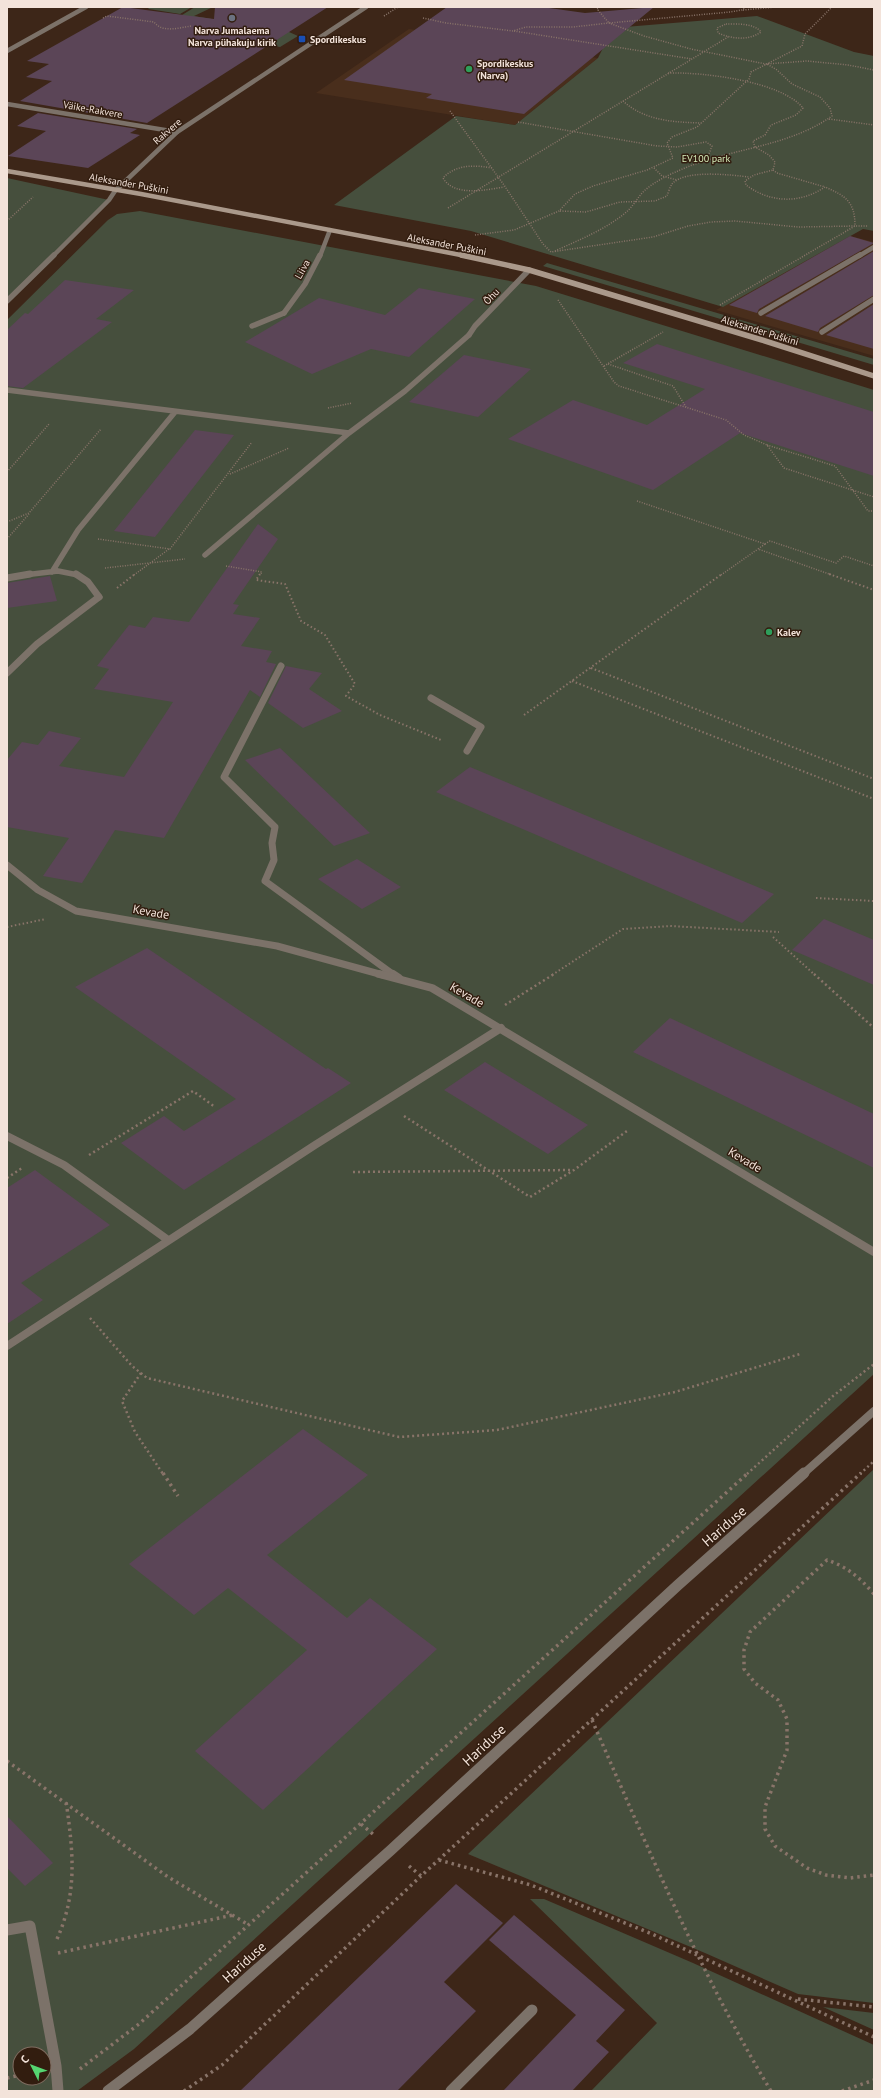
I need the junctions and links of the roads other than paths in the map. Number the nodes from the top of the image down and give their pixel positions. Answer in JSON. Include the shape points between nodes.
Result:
{"nodes":[{"id":1,"x":86,"y":7,"type":"edge"},
{"id":2,"x":366,"y":7,"type":"edge"},
{"id":3,"x":7,"y":51,"type":"edge"},
{"id":4,"x":7,"y":104,"type":"edge"},
{"id":5,"x":177,"y":132,"type":"junction"},
{"id":6,"x":7,"y":170,"type":"edge"},
{"id":7,"x":115,"y":191,"type":"junction"},
{"id":8,"x":330,"y":230,"type":"junction"},
{"id":9,"x":874,"y":247,"type":"edge"},
{"id":10,"x":529,"y":270,"type":"junction"},
{"id":11,"x":874,"y":299,"type":"edge"},
{"id":12,"x":7,"y":301,"type":"edge"},
{"id":13,"x":761,"y":313,"type":"dead end"},
{"id":14,"x":252,"y":326,"type":"dead end"},
{"id":15,"x":822,"y":332,"type":"dead end"},
{"id":16,"x":874,"y":376,"type":"edge"},
{"id":17,"x":7,"y":390,"type":"edge"},
{"id":18,"x":175,"y":412,"type":"junction"},
{"id":19,"x":349,"y":432,"type":"junction"},
{"id":20,"x":205,"y":555,"type":"dead end"},
{"id":21,"x":52,"y":572,"type":"junction"},
{"id":22,"x":7,"y":578,"type":"edge"},
{"id":23,"x":282,"y":666,"type":"dead end"},
{"id":24,"x":7,"y":673,"type":"edge"},
{"id":25,"x":431,"y":698,"type":"dead end"},
{"id":26,"x":467,"y":751,"type":"dead end"},
{"id":27,"x":7,"y":865,"type":"edge"},
{"id":28,"x":401,"y":980,"type":"junction"},
{"id":29,"x":501,"y":1028,"type":"junction"},
{"id":30,"x":7,"y":1136,"type":"edge"},
{"id":31,"x":168,"y":1240,"type":"junction"},
{"id":32,"x":874,"y":1252,"type":"edge"},
{"id":33,"x":7,"y":1346,"type":"edge"},
{"id":34,"x":874,"y":1411,"type":"edge"},
{"id":35,"x":7,"y":1930,"type":"edge"},
{"id":36,"x":532,"y":2010,"type":"dead end"},
{"id":37,"x":58,"y":2088,"type":"edge"},
{"id":38,"x":108,"y":2091,"type":"edge"},
{"id":39,"x":451,"y":2091,"type":"edge"}],
"edges":[{"from":1,"to":3,"type":"street"},
{"from":2,"to":5,"type":"street","name":"Rakvere"},
{"from":4,"to":5,"type":"street","name":"Väike-Rakvere"},
{"from":5,"to":7,"type":"street","name":"Rakvere"},
{"from":6,"to":7,"type":"main road","name":"Aleksander Puškini"},
{"from":7,"to":8,"type":"main road","name":"Aleksander Puškini"},
{"from":7,"to":12,"type":"street","name":"Rakvere","via":[[109,200]]},
{"from":8,"to":10,"type":"main road","name":"Aleksander Puškini"},
{"from":8,"to":14,"type":"street","name":"Liiva","via":[[299,292],[284,313]]},
{"from":9,"to":13,"type":"street"},
{"from":10,"to":16,"type":"main road","name":"Aleksander Puškini"},
{"from":10,"to":19,"type":"street","name":"Õhu","via":[[469,335],[406,391]]},
{"from":11,"to":15,"type":"street"},
{"from":17,"to":18,"type":"street"},
{"from":18,"to":19,"type":"street"},
{"from":18,"to":21,"type":"street","via":[[74,536]]},
{"from":19,"to":20,"type":"street","name":"Õhu"},
{"from":21,"to":22,"type":"street"},
{"from":21,"to":24,"type":"street","via":[[72,572],[94,586],[99,597],[37,644]]},
{"from":23,"to":28,"type":"street","via":[[224,777],[275,827],[272,843],[274,860],[265,881]]},
{"from":25,"to":26,"type":"street","via":[[481,726]]},
{"from":27,"to":28,"type":"street","name":"Kevade","via":[[38,890],[76,911],[277,946]]},
{"from":28,"to":29,"type":"street","name":"Kevade","via":[[432,988]]},
{"from":29,"to":31,"type":"street"},
{"from":29,"to":32,"type":"street","name":"Kevade"},
{"from":30,"to":31,"type":"street","via":[[45,1153]]},
{"from":31,"to":33,"type":"street"},
{"from":34,"to":38,"type":"street","name":"Hariduse","via":[[678,1585],[391,1850],[190,2028]]},
{"from":35,"to":37,"type":"street","via":[[30,1926]]},
{"from":36,"to":39,"type":"street"}]}
